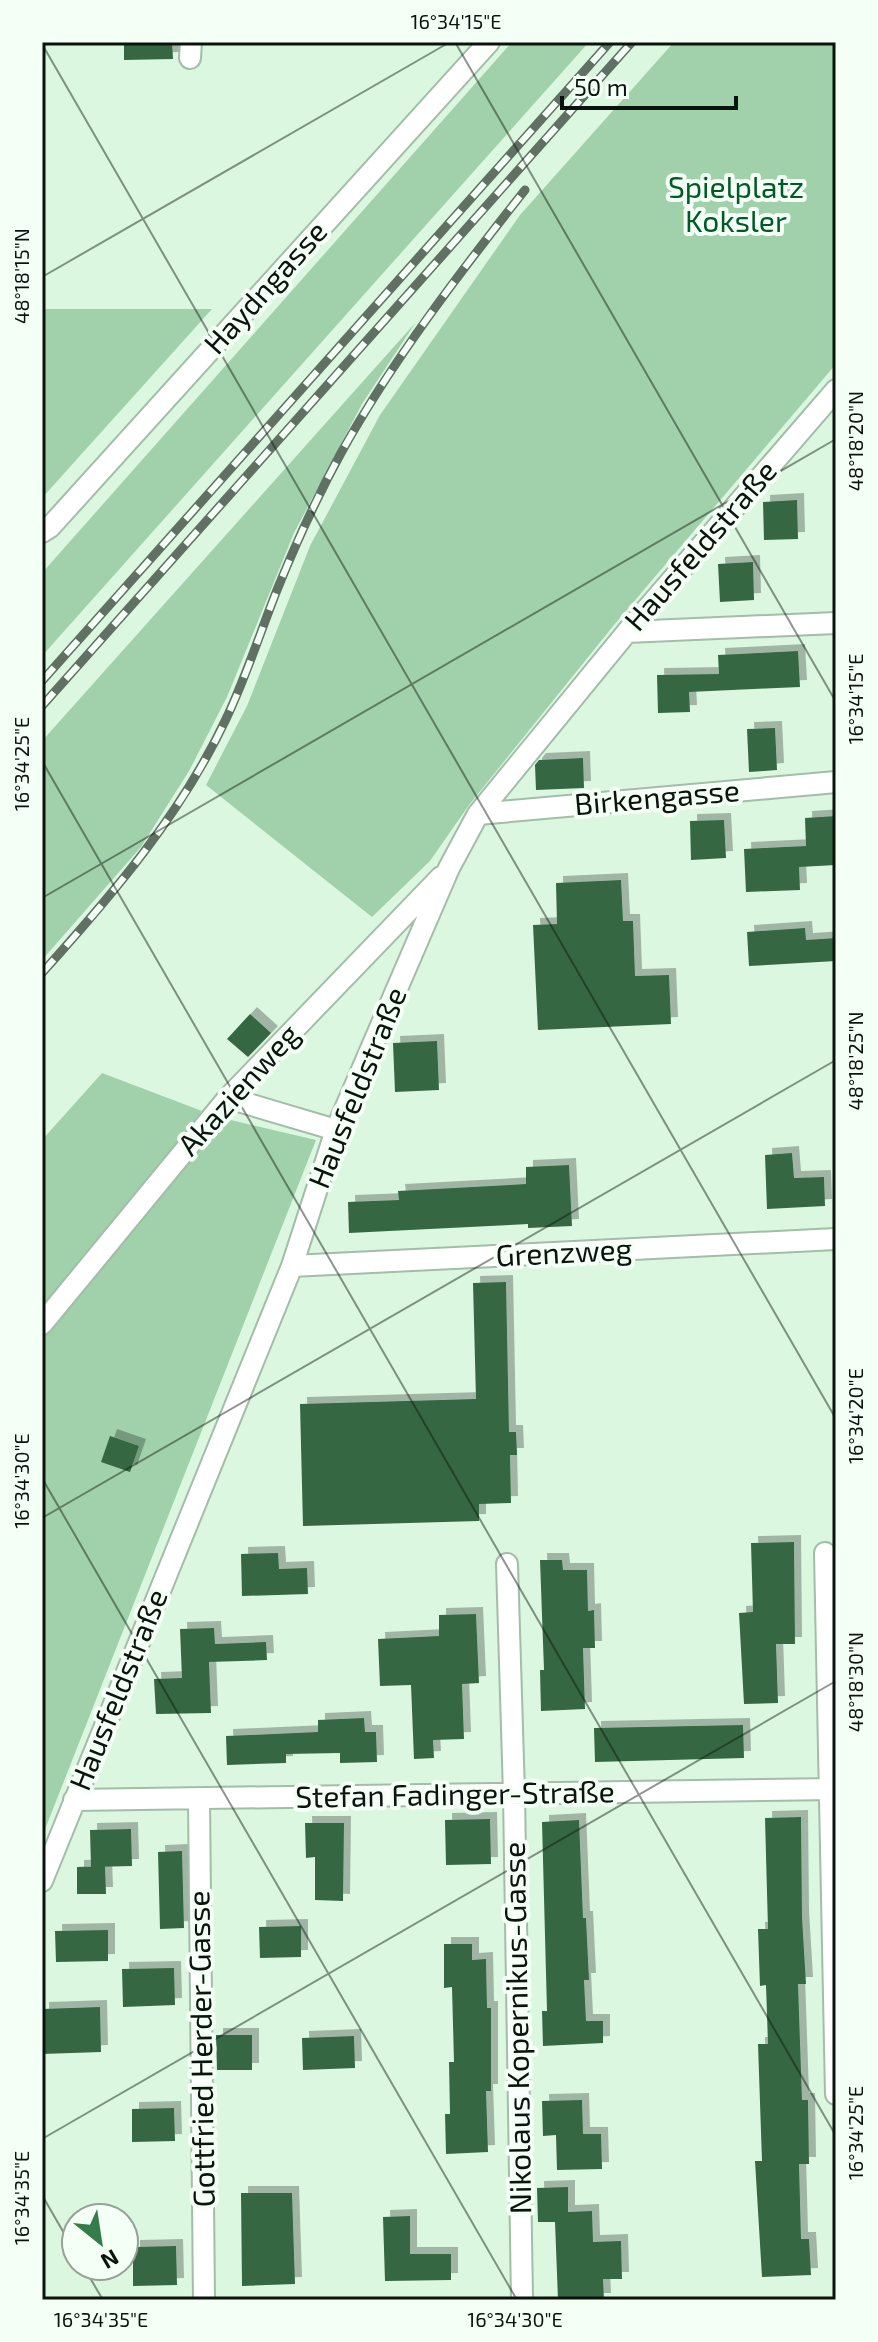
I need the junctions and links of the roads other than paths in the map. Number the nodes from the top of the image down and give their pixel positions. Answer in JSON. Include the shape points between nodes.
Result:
{"nodes":[{"id":1,"x":489,"y":42,"type":"edge"},
{"id":2,"x":836,"y":390,"type":"edge"},
{"id":3,"x":42,"y":532,"type":"edge"},
{"id":4,"x":836,"y":623,"type":"edge"},
{"id":5,"x":627,"y":632,"type":"junction"},
{"id":6,"x":836,"y":782,"type":"edge"},
{"id":7,"x":478,"y":814,"type":"junction"},
{"id":8,"x":449,"y":868,"type":"junction"},
{"id":9,"x":228,"y":1098,"type":"junction"},
{"id":10,"x":336,"y":1130,"type":"junction"},
{"id":11,"x":836,"y":1239,"type":"edge"},
{"id":12,"x":292,"y":1266,"type":"junction"},
{"id":13,"x":42,"y":1324,"type":"edge"},
{"id":14,"x":825,"y":1553,"type":"dead end"},
{"id":15,"x":507,"y":1564,"type":"dead end"},
{"id":16,"x":834,"y":1789,"type":"edge"},
{"id":17,"x":514,"y":1794,"type":"junction"},
{"id":18,"x":199,"y":1799,"type":"junction"},
{"id":19,"x":74,"y":1800,"type":"junction"},
{"id":20,"x":42,"y":1881,"type":"edge"},
{"id":21,"x":836,"y":2094,"type":"edge"},
{"id":22,"x":204,"y":2300,"type":"edge"},
{"id":23,"x":522,"y":2300,"type":"edge"}],
"edges":[{"from":1,"to":3,"type":"street","name":"Haydngasse"},
{"from":2,"to":5,"type":"street","name":"Hausfeldstraße"},
{"from":4,"to":5,"type":"street"},
{"from":5,"to":7,"type":"street","name":"Hausfeldstraße"},
{"from":6,"to":7,"type":"street","name":"Birkengasse"},
{"from":7,"to":8,"type":"street","name":"Hausfeldstraße"},
{"from":8,"to":9,"type":"street","name":"Akazienweg"},
{"from":8,"to":10,"type":"street","name":"Hausfeldstraße"},
{"from":9,"to":10,"type":"street"},
{"from":9,"to":13,"type":"street","name":"Akazienweg"},
{"from":10,"to":12,"type":"street","name":"Hausfeldstraße"},
{"from":11,"to":12,"type":"street","name":"Grenzweg"},
{"from":12,"to":19,"type":"street","name":"Hausfeldstraße"},
{"from":14,"to":16,"type":"street"},
{"from":15,"to":17,"type":"street","name":"Nikolaus Kopernikus-Gasse"},
{"from":16,"to":17,"type":"street","name":"Stefan Fadinger-Straße"},
{"from":16,"to":21,"type":"street"},
{"from":17,"to":18,"type":"street","name":"Stefan Fadinger-Straße"},
{"from":17,"to":23,"type":"street","name":"Nikolaus Kopernikus-Gasse"},
{"from":18,"to":19,"type":"street","name":"Stefan Fadinger-Straße"},
{"from":18,"to":22,"type":"street","name":"Gottfried Herder-Gasse"},
{"from":19,"to":20,"type":"street","name":"Hausfeldstraße"}]}
